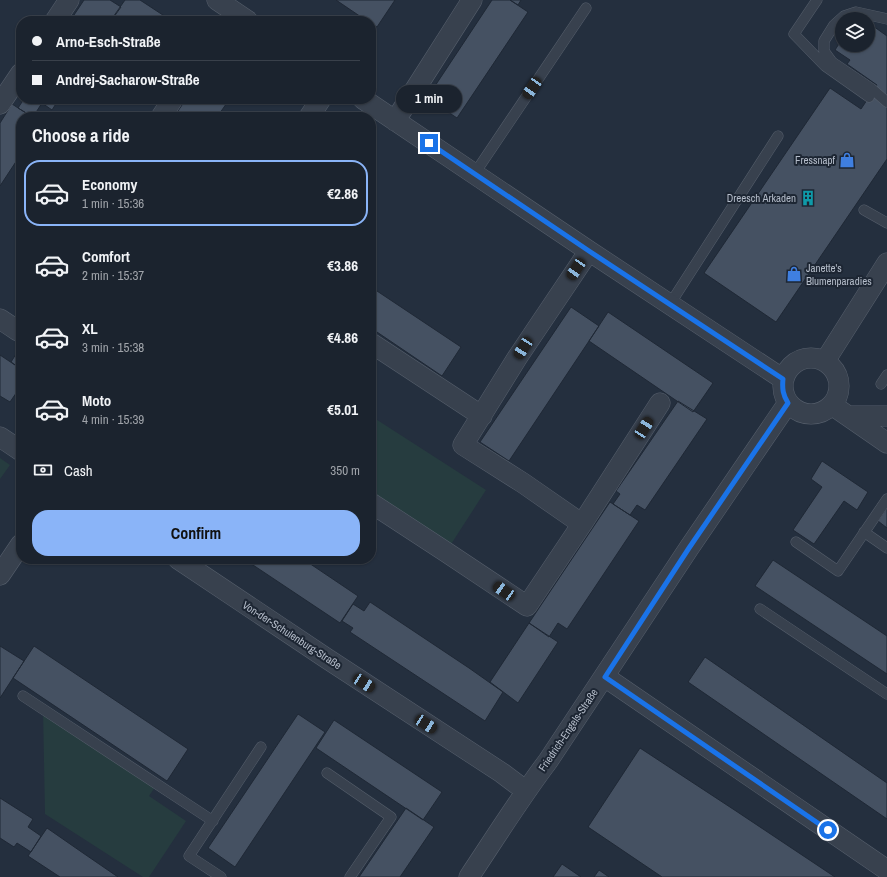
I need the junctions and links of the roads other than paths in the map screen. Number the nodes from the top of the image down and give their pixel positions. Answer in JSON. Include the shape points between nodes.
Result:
{"nodes":[{"id":1,"x":69,"y":0,"type":"edge"},
{"id":2,"x":217,"y":0,"type":"edge"},
{"id":3,"x":472,"y":0,"type":"edge"},
{"id":4,"x":817,"y":0,"type":"edge"},
{"id":5,"x":586,"y":8,"type":"dead end"},
{"id":6,"x":58,"y":16,"type":"edge"},
{"id":7,"x":241,"y":16,"type":"edge"},
{"id":8,"x":887,"y":19,"type":"edge"},
{"id":9,"x":16,"y":80,"type":"edge"},
{"id":10,"x":869,"y":97,"type":"dead end"},
{"id":11,"x":887,"y":102,"type":"edge"},
{"id":12,"x":0,"y":104,"type":"edge"},
{"id":13,"x":370,"y":104,"type":"edge"},
{"id":14,"x":395,"y":121,"type":"junction"},
{"id":15,"x":778,"y":136,"type":"dead end"},
{"id":16,"x":474,"y":173,"type":"junction"},
{"id":17,"x":864,"y":210,"type":"dead end"},
{"id":18,"x":887,"y":223,"type":"edge"},
{"id":19,"x":589,"y":251,"type":"junction"},
{"id":20,"x":887,"y":263,"type":"edge"},
{"id":21,"x":670,"y":304,"type":"junction"},
{"id":22,"x":0,"y":320,"type":"edge"},
{"id":23,"x":16,"y":330,"type":"edge"},
{"id":24,"x":376,"y":346,"type":"edge"},
{"id":25,"x":825,"y":361,"type":"junction"},
{"id":26,"x":887,"y":375,"type":"edge"},
{"id":27,"x":783,"y":379,"type":"junction"},
{"id":28,"x":880,"y":384,"type":"dead end"},
{"id":29,"x":660,"y":403,"type":"dead end"},
{"id":30,"x":788,"y":403,"type":"junction"},
{"id":31,"x":840,"y":410,"type":"junction"},
{"id":32,"x":482,"y":416,"type":"junction"},
{"id":33,"x":887,"y":416,"type":"edge"},
{"id":34,"x":0,"y":437,"type":"edge"},
{"id":35,"x":887,"y":443,"type":"edge"},
{"id":36,"x":16,"y":448,"type":"edge"},
{"id":37,"x":887,"y":499,"type":"edge"},
{"id":38,"x":376,"y":506,"type":"edge"},
{"id":39,"x":582,"y":524,"type":"junction"},
{"id":40,"x":864,"y":532,"type":"junction"},
{"id":41,"x":796,"y":542,"type":"dead end"},
{"id":42,"x":887,"y":548,"type":"edge"},
{"id":43,"x":16,"y":551,"type":"edge"},
{"id":44,"x":185,"y":564,"type":"edge"},
{"id":45,"x":0,"y":575,"type":"edge"},
{"id":46,"x":760,"y":609,"type":"dead end"},
{"id":47,"x":605,"y":677,"type":"junction"},
{"id":48,"x":887,"y":694,"type":"edge"},
{"id":49,"x":23,"y":696,"type":"dead end"},
{"id":50,"x":261,"y":747,"type":"dead end"},
{"id":51,"x":327,"y":773,"type":"dead end"},
{"id":52,"x":526,"y":791,"type":"junction"},
{"id":53,"x":213,"y":821,"type":"junction"},
{"id":54,"x":882,"y":872,"type":"edge"},
{"id":55,"x":221,"y":877,"type":"edge"},
{"id":56,"x":350,"y":877,"type":"edge"},
{"id":57,"x":469,"y":877,"type":"edge"}],
"edges":[{"from":1,"to":6,"type":"street"},
{"from":2,"to":7,"type":"street"},
{"from":3,"to":14,"type":"street"},
{"from":4,"to":10,"type":"lane","via":[[794,34],[825,66]]},
{"from":5,"to":16,"type":"lane"},
{"from":8,"to":11,"type":"lane","via":[[856,12],[844,16],[834,25],[824,41],[824,51],[832,62]]},
{"from":9,"to":12,"type":"street"},
{"from":13,"to":14,"type":"street"},
{"from":14,"to":16,"type":"street"},
{"from":15,"to":21,"type":"lane"},
{"from":16,"to":19,"type":"street"},
{"from":17,"to":18,"type":"lane"},
{"from":19,"to":21,"type":"street"},
{"from":19,"to":32,"type":"street","via":[[517,358]]},
{"from":20,"to":25,"type":"street"},
{"from":21,"to":27,"type":"street"},
{"from":22,"to":23,"type":"street"},
{"from":24,"to":32,"type":"street"},
{"from":25,"to":27,"type":"street","via":[[816,358],[799,360],[786,371]]},
{"from":25,"to":31,"type":"street","via":[[836,373],[839,381],[837,398]]},
{"from":26,"to":28,"type":"lane"},
{"from":27,"to":30,"type":"street","via":[[782,388]]},
{"from":29,"to":39,"type":"street"},
{"from":30,"to":31,"type":"street","via":[[801,413],[818,414],[826,410]]},
{"from":30,"to":47,"type":"street","name":"Friedrich-Engels-Straße"},
{"from":31,"to":33,"type":"street"},
{"from":31,"to":35,"type":"street"},
{"from":32,"to":39,"type":"street","via":[[463,445]]},
{"from":34,"to":36,"type":"street"},
{"from":37,"to":40,"type":"lane"},
{"from":38,"to":39,"type":"street","via":[[527,606]]},
{"from":40,"to":41,"type":"lane","via":[[838,571]]},
{"from":40,"to":42,"type":"lane"},
{"from":43,"to":45,"type":"street"},
{"from":44,"to":52,"type":"street","name":"Von-der-Schulenburg-Straße"},
{"from":46,"to":48,"type":"lane"},
{"from":47,"to":52,"type":"street","name":"Friedrich-Engels-Straße"},
{"from":47,"to":54,"type":"street"},
{"from":49,"to":53,"type":"lane"},
{"from":50,"to":53,"type":"lane"},
{"from":51,"to":56,"type":"lane","via":[[391,816]]},
{"from":52,"to":57,"type":"street","name":"Friedrich-Engels-Straße"},
{"from":53,"to":55,"type":"lane","via":[[189,856]]}]}
